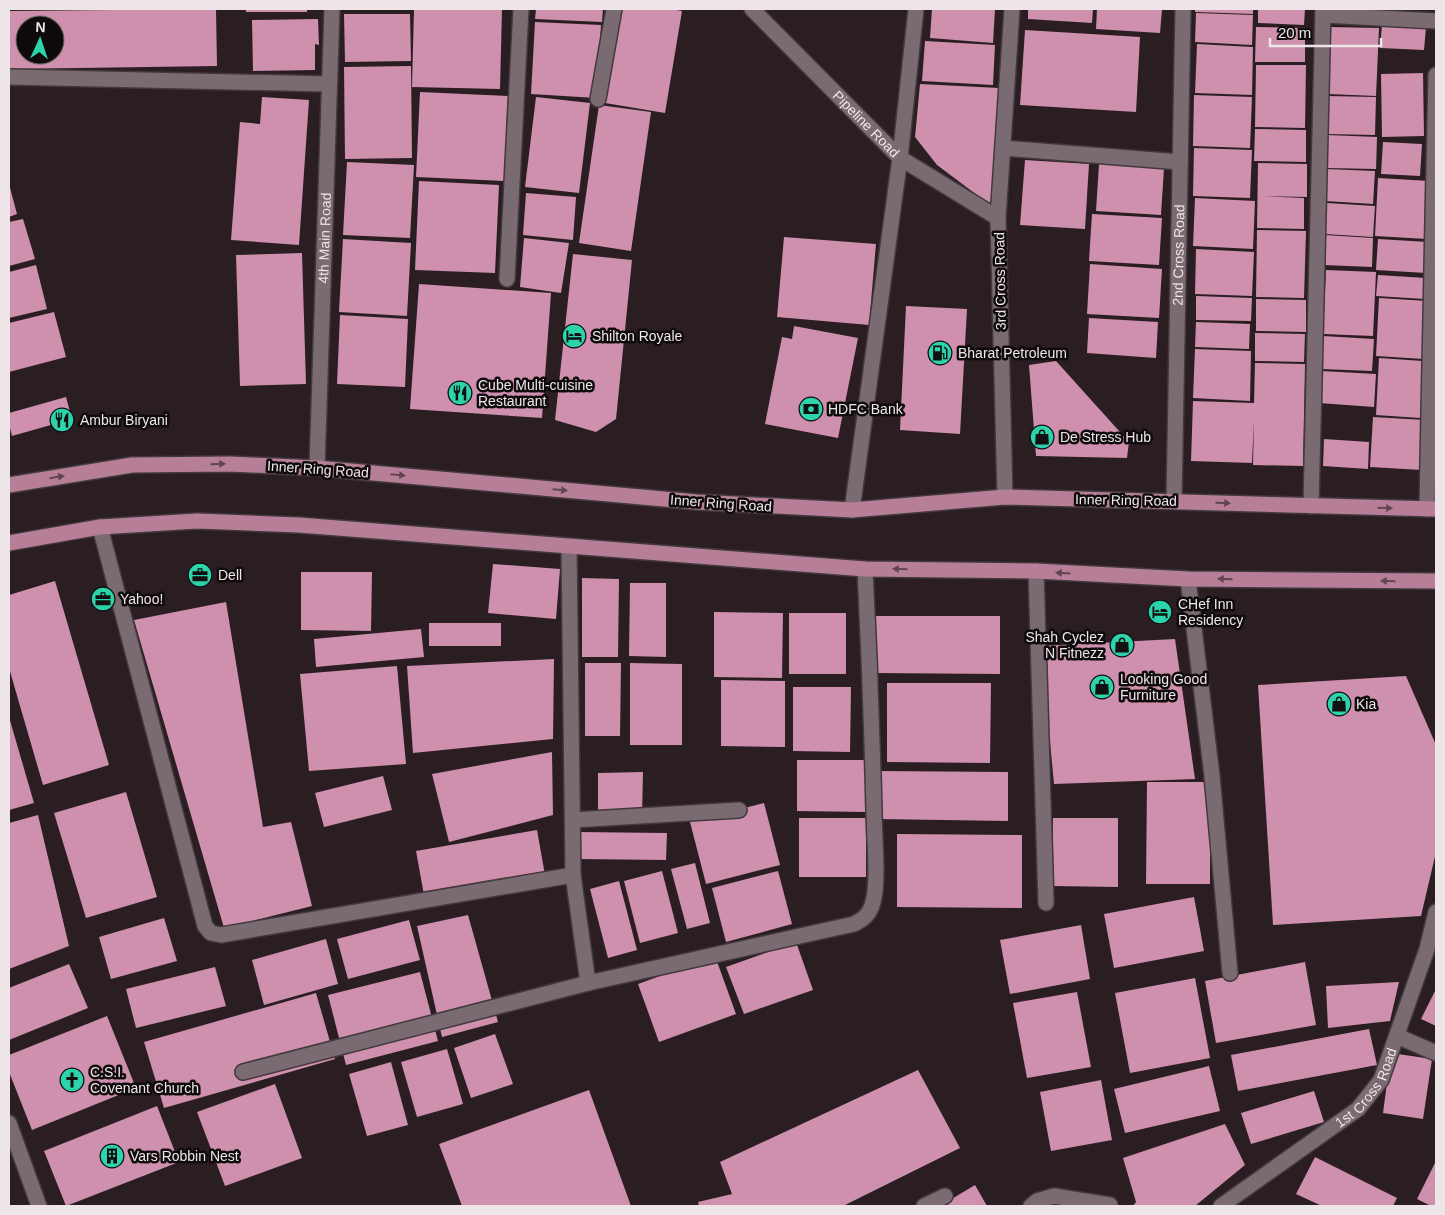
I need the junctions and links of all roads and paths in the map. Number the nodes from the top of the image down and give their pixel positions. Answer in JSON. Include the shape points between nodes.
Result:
{"nodes":[{"id":1,"x":332,"y":9,"type":"edge"},
{"id":2,"x":521,"y":9,"type":"edge"},
{"id":3,"x":614,"y":9,"type":"edge"},
{"id":4,"x":752,"y":9,"type":"edge"},
{"id":5,"x":916,"y":9,"type":"edge"},
{"id":6,"x":1012,"y":9,"type":"edge"},
{"id":7,"x":1183,"y":9,"type":"edge"},
{"id":8,"x":1323,"y":12,"type":"edge"},
{"id":9,"x":1436,"y":20,"type":"edge"},
{"id":10,"x":1436,"y":75,"type":"edge"},
{"id":11,"x":9,"y":77,"type":"edge"},
{"id":12,"x":330,"y":84,"type":"junction"},
{"id":13,"x":598,"y":99,"type":"dead end"},
{"id":14,"x":1003,"y":148,"type":"junction"},
{"id":15,"x":900,"y":158,"type":"junction"},
{"id":16,"x":1180,"y":162,"type":"junction"},
{"id":17,"x":998,"y":218,"type":"junction"},
{"id":18,"x":507,"y":279,"type":"dead end"},
{"id":19,"x":317,"y":468,"type":"junction"},
{"id":20,"x":9,"y":485,"type":"edge"},
{"id":21,"x":1004,"y":497,"type":"junction"},
{"id":22,"x":1174,"y":501,"type":"junction"},
{"id":23,"x":1311,"y":506,"type":"junction"},
{"id":24,"x":1432,"y":509,"type":"edge"},
{"id":25,"x":852,"y":510,"type":"junction"},
{"id":26,"x":100,"y":527,"type":"junction"},
{"id":27,"x":9,"y":543,"type":"edge"},
{"id":28,"x":569,"y":547,"type":"junction"},
{"id":29,"x":866,"y":568,"type":"junction"},
{"id":30,"x":1036,"y":571,"type":"junction"},
{"id":31,"x":1188,"y":579,"type":"junction"},
{"id":32,"x":1436,"y":581,"type":"edge"},
{"id":33,"x":739,"y":810,"type":"dead end"},
{"id":34,"x":573,"y":820,"type":"junction"},
{"id":35,"x":573,"y":875,"type":"junction"},
{"id":36,"x":1046,"y":903,"type":"dead end"},
{"id":37,"x":1436,"y":912,"type":"edge"},
{"id":38,"x":1432,"y":951,"type":"edge"},
{"id":39,"x":1230,"y":973,"type":"dead end"},
{"id":40,"x":588,"y":983,"type":"junction"},
{"id":41,"x":1397,"y":1036,"type":"junction"},
{"id":42,"x":1436,"y":1053,"type":"edge"},
{"id":43,"x":243,"y":1072,"type":"dead end"},
{"id":44,"x":9,"y":1123,"type":"edge"},
{"id":45,"x":945,"y":1196,"type":"dead end"},
{"id":46,"x":1110,"y":1205,"type":"dead end"},
{"id":47,"x":39,"y":1206,"type":"edge"},
{"id":48,"x":924,"y":1206,"type":"edge"},
{"id":49,"x":1031,"y":1206,"type":"edge"},
{"id":50,"x":1220,"y":1206,"type":"edge"}],
"edges":[{"from":1,"to":12,"type":"street","name":"4th Main Road"},
{"from":2,"to":18,"type":"street"},
{"from":3,"to":13,"type":"street"},
{"from":4,"to":15,"type":"street","name":"Pipeline Road"},
{"from":5,"to":15,"type":"street"},
{"from":6,"to":14,"type":"street","name":"3rd Cross Road"},
{"from":7,"to":16,"type":"street","name":"2nd Cross Road"},
{"from":8,"to":9,"type":"street"},
{"from":8,"to":23,"type":"street"},
{"from":10,"to":24,"type":"street"},
{"from":11,"to":12,"type":"street"},
{"from":12,"to":19,"type":"street","name":"4th Main Road"},
{"from":14,"to":16,"type":"street"},
{"from":14,"to":17,"type":"street","name":"3rd Cross Road"},
{"from":15,"to":17,"type":"street","name":"Pipeline Road"},
{"from":15,"to":25,"type":"street"},
{"from":16,"to":22,"type":"street","name":"2nd Cross Road"},
{"from":17,"to":21,"type":"street","name":"3rd Cross Road"},
{"from":20,"to":19,"type":"main road","name":"Inner Ring Road","one_way":true,"via":[[132,465],[230,464]]},
{"from":19,"to":25,"type":"main road","name":"Inner Ring Road","one_way":true,"via":[[697,502]]},
{"from":21,"to":22,"type":"main road","name":"Inner Ring Road"},
{"from":21,"to":25,"type":"main road","name":"Inner Ring Road"},
{"from":22,"to":23,"type":"main road","name":"Inner Ring Road","one_way":true},
{"from":23,"to":24,"type":"main road","name":"Inner Ring Road","one_way":true},
{"from":26,"to":27,"type":"main road"},
{"from":26,"to":28,"type":"main road","via":[[197,520]]},
{"from":26,"to":35,"type":"street","via":[[205,926],[211,933],[221,935]]},
{"from":28,"to":29,"type":"main road"},
{"from":28,"to":34,"type":"street"},
{"from":30,"to":29,"type":"main road","one_way":true},
{"from":29,"to":40,"type":"street","via":[[875,875],[874,901],[870,911],[854,924]]},
{"from":31,"to":30,"type":"main road","one_way":true},
{"from":30,"to":36,"type":"street"},
{"from":32,"to":31,"type":"main road","one_way":true},
{"from":31,"to":39,"type":"street","via":[[1212,776]]},
{"from":33,"to":34,"type":"street"},
{"from":34,"to":35,"type":"street"},
{"from":35,"to":40,"type":"street"},
{"from":37,"to":38,"type":"street","name":"1st Cross Road"},
{"from":38,"to":41,"type":"street","name":"1st Cross Road"},
{"from":40,"to":43,"type":"street"},
{"from":41,"to":42,"type":"street"},
{"from":41,"to":50,"type":"street","name":"1st Cross Road","via":[[1381,1080],[1358,1109]]},
{"from":44,"to":47,"type":"street"},
{"from":45,"to":48,"type":"street"},
{"from":46,"to":49,"type":"street","via":[[1054,1196]]}]}
